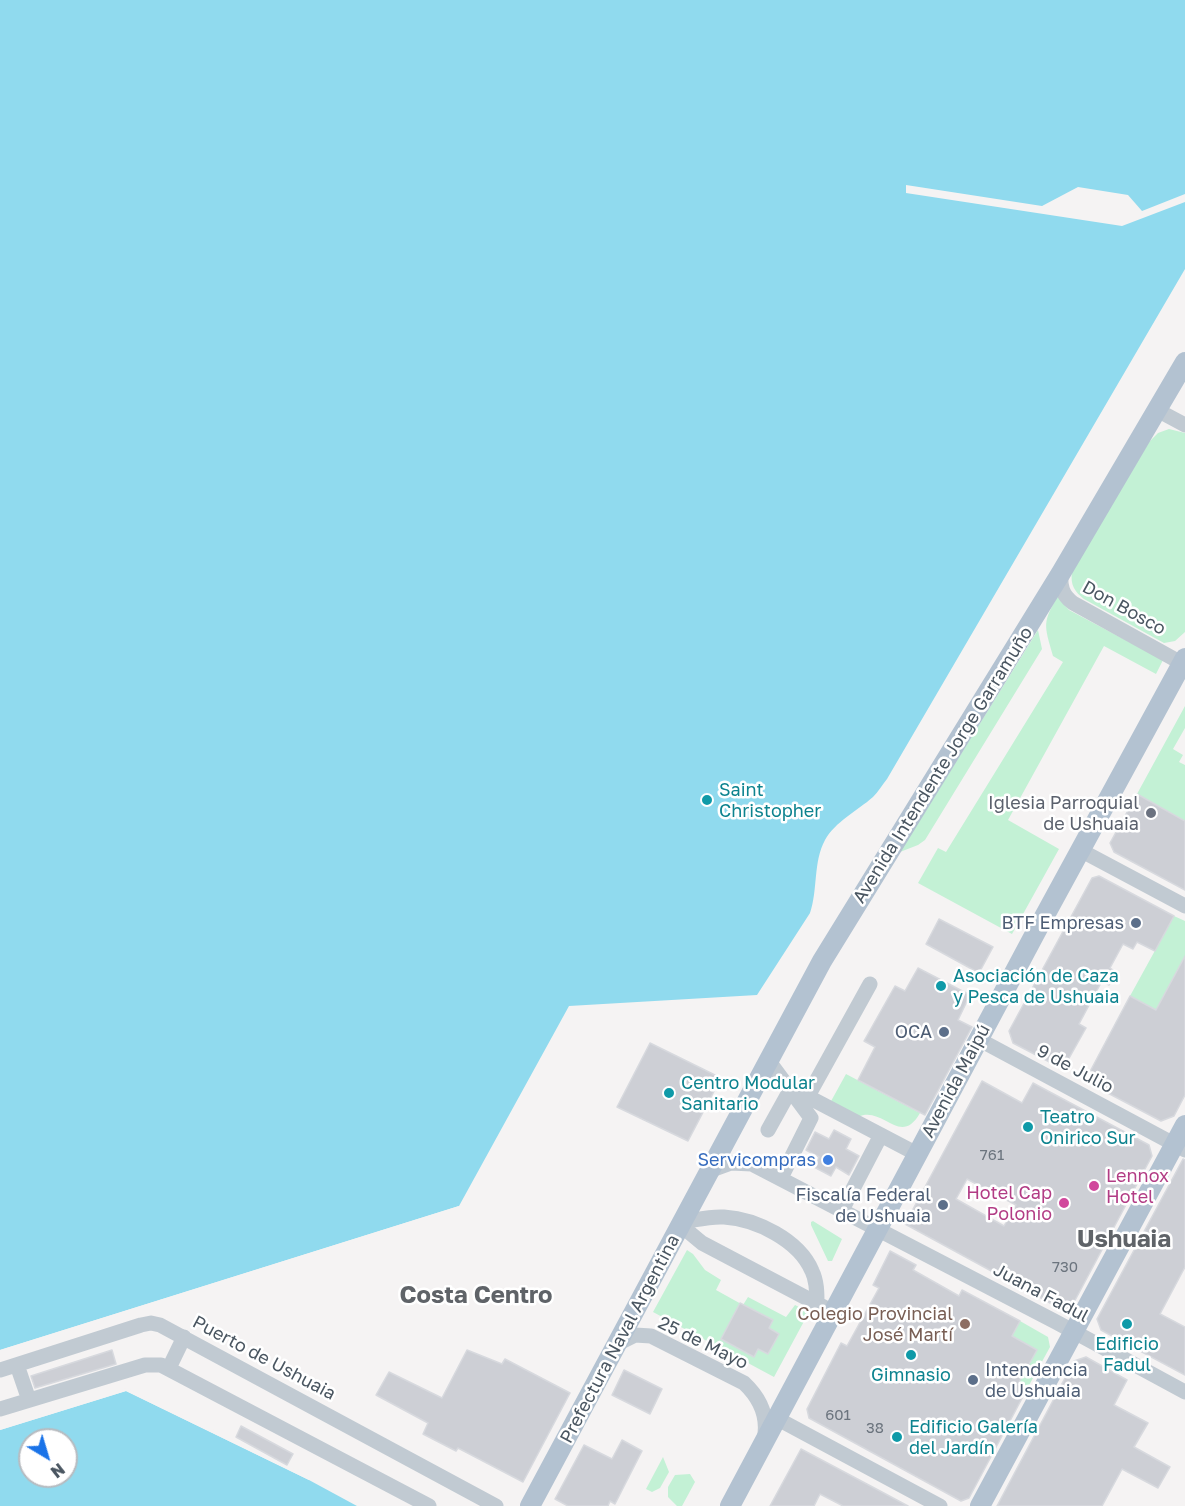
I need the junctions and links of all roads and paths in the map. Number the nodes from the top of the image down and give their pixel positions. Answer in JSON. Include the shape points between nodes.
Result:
{"nodes":[{"id":1,"x":1185,"y":362,"type":"edge"},
{"id":2,"x":1157,"y":410,"type":"junction"},
{"id":3,"x":1185,"y":425,"type":"edge"},
{"id":4,"x":1061,"y":573,"type":"junction"},
{"id":5,"x":1184,"y":662,"type":"edge"},
{"id":6,"x":1080,"y":850,"type":"junction"},
{"id":7,"x":1185,"y":906,"type":"edge"},
{"id":8,"x":870,"y":984,"type":"dead end"},
{"id":9,"x":978,"y":1039,"type":"junction"},
{"id":10,"x":768,"y":1060,"type":"junction"},
{"id":11,"x":791,"y":1090,"type":"junction"},
{"id":12,"x":808,"y":1096,"type":"junction"},
{"id":13,"x":1185,"y":1125,"type":"edge"},
{"id":14,"x":768,"y":1130,"type":"dead end"},
{"id":15,"x":881,"y":1135,"type":"junction"},
{"id":16,"x":1180,"y":1148,"type":"edge"},
{"id":17,"x":917,"y":1154,"type":"junction"},
{"id":18,"x":709,"y":1171,"type":"junction"},
{"id":19,"x":781,"y":1178,"type":"junction"},
{"id":20,"x":842,"y":1210,"type":"junction"},
{"id":21,"x":682,"y":1222,"type":"junction"},
{"id":22,"x":878,"y":1229,"type":"junction"},
{"id":23,"x":825,"y":1308,"type":"junction"},
{"id":24,"x":1074,"y":1332,"type":"junction"},
{"id":25,"x":184,"y":1337,"type":"junction"},
{"id":26,"x":617,"y":1344,"type":"junction"},
{"id":27,"x":16,"y":1365,"type":"junction"},
{"id":28,"x":169,"y":1368,"type":"junction"},
{"id":29,"x":0,"y":1370,"type":"edge"},
{"id":30,"x":1185,"y":1392,"type":"edge"},
{"id":31,"x":29,"y":1400,"type":"junction"},
{"id":32,"x":0,"y":1409,"type":"edge"},
{"id":33,"x":776,"y":1418,"type":"junction"},
{"id":34,"x":763,"y":1443,"type":"junction"},
{"id":35,"x":530,"y":1504,"type":"edge"},
{"id":36,"x":429,"y":1506,"type":"edge"},
{"id":37,"x":496,"y":1506,"type":"edge"},
{"id":38,"x":730,"y":1506,"type":"edge"},
{"id":39,"x":940,"y":1506,"type":"edge"},
{"id":40,"x":980,"y":1506,"type":"edge"}],
"edges":[{"from":1,"to":2,"type":"main road","name":"Avenida Intendente Jorge Garramuño"},
{"from":2,"to":3,"type":"street"},
{"from":2,"to":4,"type":"main road","name":"Avenida Intendente Jorge Garramuño"},
{"from":4,"to":5,"type":"street","name":"Don Bosco","via":[[1066,598]]},
{"from":4,"to":10,"type":"main road","name":"Avenida Intendente Jorge Garramuño","via":[[822,961]]},
{"from":5,"to":6,"type":"main road","name":"Avenida Maipú"},
{"from":6,"to":7,"type":"street"},
{"from":6,"to":9,"type":"main road","name":"Avenida Maipú"},
{"from":8,"to":12,"type":"street"},
{"from":9,"to":16,"type":"street","name":"9 de Julio"},
{"from":9,"to":17,"type":"main road","name":"Avenida Maipú"},
{"from":10,"to":11,"type":"street"},
{"from":10,"to":18,"type":"main road","name":"Avenida Intendente Jorge Garramuño"},
{"from":11,"to":12,"type":"street"},
{"from":11,"to":14,"type":"street"},
{"from":11,"to":19,"type":"street","via":[[811,1118]]},
{"from":12,"to":15,"type":"street"},
{"from":13,"to":16,"type":"main road"},
{"from":15,"to":17,"type":"street"},
{"from":15,"to":20,"type":"street"},
{"from":16,"to":24,"type":"main road"},
{"from":17,"to":22,"type":"main road","name":"Avenida Maipú"},
{"from":18,"to":19,"type":"street","name":"Juana Fadul","via":[[742,1162]]},
{"from":18,"to":21,"type":"main road","name":"Prefectura Naval Argentina"},
{"from":19,"to":20,"type":"street","name":"Juana Fadul"},
{"from":20,"to":22,"type":"street","name":"Juana Fadul"},
{"from":21,"to":23,"type":"street","via":[[702,1243]]},
{"from":21,"to":23,"type":"street","via":[[711,1217],[736,1219],[783,1238],[808,1262]]},
{"from":21,"to":26,"type":"main road","name":"Prefectura Naval Argentina"},
{"from":22,"to":23,"type":"main road","name":"Avenida Maipú"},
{"from":22,"to":24,"type":"street","name":"Juana Fadul"},
{"from":23,"to":33,"type":"main road","name":"Avenida Maipú"},
{"from":24,"to":30,"type":"street","name":"Juana Fadul"},
{"from":24,"to":40,"type":"main road"},
{"from":25,"to":27,"type":"street","name":"Puerto de Ushuaia","via":[[151,1323]]},
{"from":25,"to":28,"type":"street"},
{"from":25,"to":37,"type":"street","name":"Puerto de Ushuaia"},
{"from":26,"to":34,"type":"street","name":"25 de Mayo","via":[[635,1335],[651,1336],[744,1383],[762,1407],[766,1424]]},
{"from":26,"to":35,"type":"main road","name":"Prefectura Naval Argentina"},
{"from":27,"to":29,"type":"street","name":"Puerto de Ushuaia"},
{"from":27,"to":31,"type":"street"},
{"from":28,"to":31,"type":"street","via":[[145,1365]]},
{"from":28,"to":36,"type":"street"},
{"from":31,"to":32,"type":"street"},
{"from":33,"to":34,"type":"main road","name":"Avenida Maipú"},
{"from":33,"to":39,"type":"street"},
{"from":34,"to":38,"type":"main road","name":"Avenida Maipú"}]}
